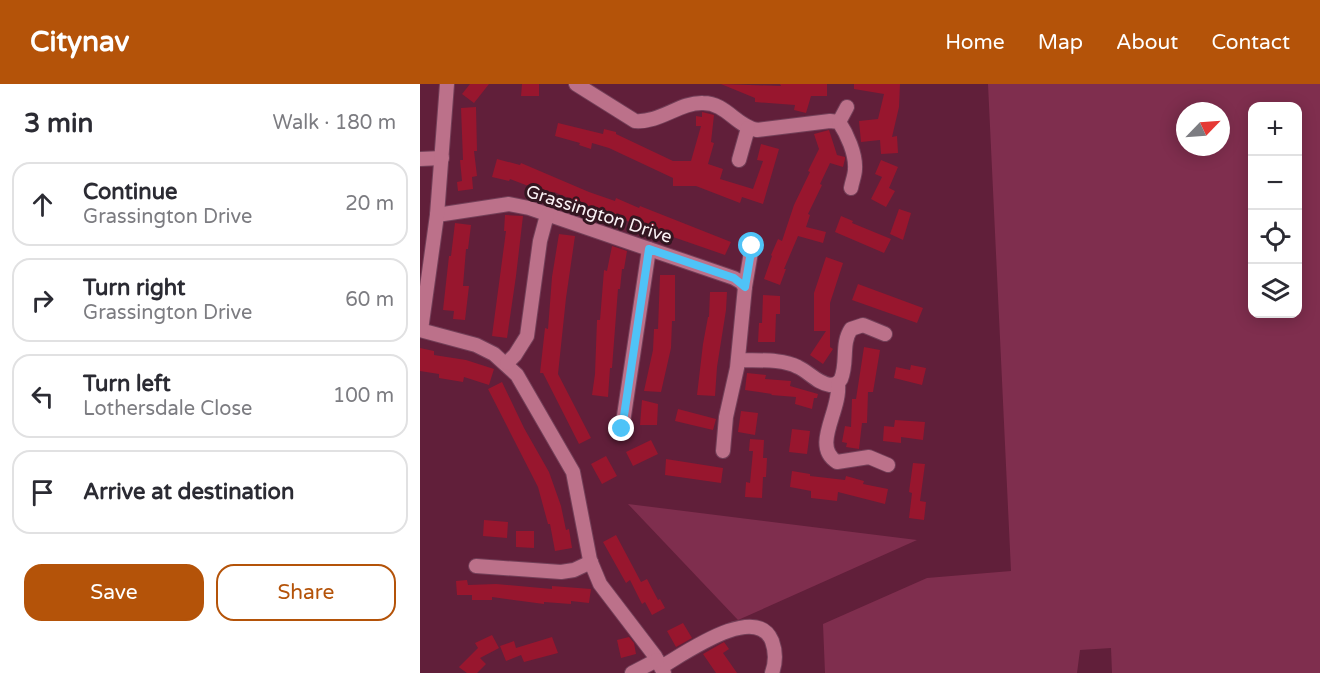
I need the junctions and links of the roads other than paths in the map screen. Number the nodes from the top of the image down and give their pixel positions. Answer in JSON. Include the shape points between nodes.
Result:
{"nodes":[{"id":1,"x":447,"y":84,"type":"edge"},
{"id":2,"x":576,"y":84,"type":"edge"},
{"id":3,"x":847,"y":107,"type":"dead end"},
{"id":4,"x":839,"y":122,"type":"junction"},
{"id":5,"x":748,"y":128,"type":"junction"},
{"id":6,"x":442,"y":158,"type":"junction"},
{"id":7,"x":420,"y":159,"type":"edge"},
{"id":8,"x":739,"y":160,"type":"dead end"},
{"id":9,"x":851,"y":188,"type":"dead end"},
{"id":10,"x":437,"y":215,"type":"junction"},
{"id":11,"x":547,"y":215,"type":"junction"},
{"id":12,"x":752,"y":246,"type":"dead end"},
{"id":13,"x":649,"y":249,"type":"junction"},
{"id":14,"x":745,"y":287,"type":"junction"},
{"id":15,"x":420,"y":330,"type":"edge"},
{"id":16,"x":885,"y":334,"type":"dead end"},
{"id":17,"x":738,"y":360,"type":"junction"},
{"id":18,"x":507,"y":363,"type":"junction"},
{"id":19,"x":838,"y":384,"type":"junction"},
{"id":20,"x":622,"y":429,"type":"dead end"},
{"id":21,"x":723,"y":451,"type":"dead end"},
{"id":22,"x":888,"y":465,"type":"dead end"},
{"id":23,"x":485,"y":562,"type":"dead end"},
{"id":24,"x":591,"y":562,"type":"junction"},
{"id":25,"x":661,"y":667,"type":"edge"},
{"id":26,"x":632,"y":673,"type":"edge"},
{"id":27,"x":772,"y":673,"type":"edge"}],
"edges":[{"from":1,"to":6,"type":"street"},
{"from":2,"to":5,"type":"street","via":[[635,121],[654,119],[704,102],[727,110]]},
{"from":3,"to":4,"type":"street"},
{"from":4,"to":5,"type":"street"},
{"from":4,"to":9,"type":"street","via":[[854,161]]},
{"from":5,"to":8,"type":"street"},
{"from":6,"to":7,"type":"street"},
{"from":6,"to":10,"type":"street"},
{"from":10,"to":11,"type":"street","name":"Grassington Drive","via":[[509,204]]},
{"from":10,"to":15,"type":"street"},
{"from":11,"to":13,"type":"street","name":"Grassington Drive"},
{"from":11,"to":18,"type":"street","via":[[527,336]]},
{"from":12,"to":14,"type":"street"},
{"from":13,"to":14,"type":"street","name":"Grassington Drive","via":[[734,278]]},
{"from":13,"to":20,"type":"street","via":[[618,413]]},
{"from":14,"to":17,"type":"street"},
{"from":15,"to":18,"type":"street","via":[[476,345]]},
{"from":16,"to":19,"type":"street","via":[[863,325],[851,329]]},
{"from":17,"to":19,"type":"street","via":[[797,366],[823,383]]},
{"from":17,"to":21,"type":"street"},
{"from":18,"to":24,"type":"street","via":[[573,472]]},
{"from":19,"to":22,"type":"street","via":[[836,408],[825,438],[828,454],[837,462],[869,457]]},
{"from":23,"to":24,"type":"street","via":[[561,572]]},
{"from":24,"to":25,"type":"street","via":[[600,584]]},
{"from":25,"to":26,"type":"street"},
{"from":25,"to":27,"type":"street","via":[[731,629],[749,625],[762,628],[769,635],[775,650]]}]}
